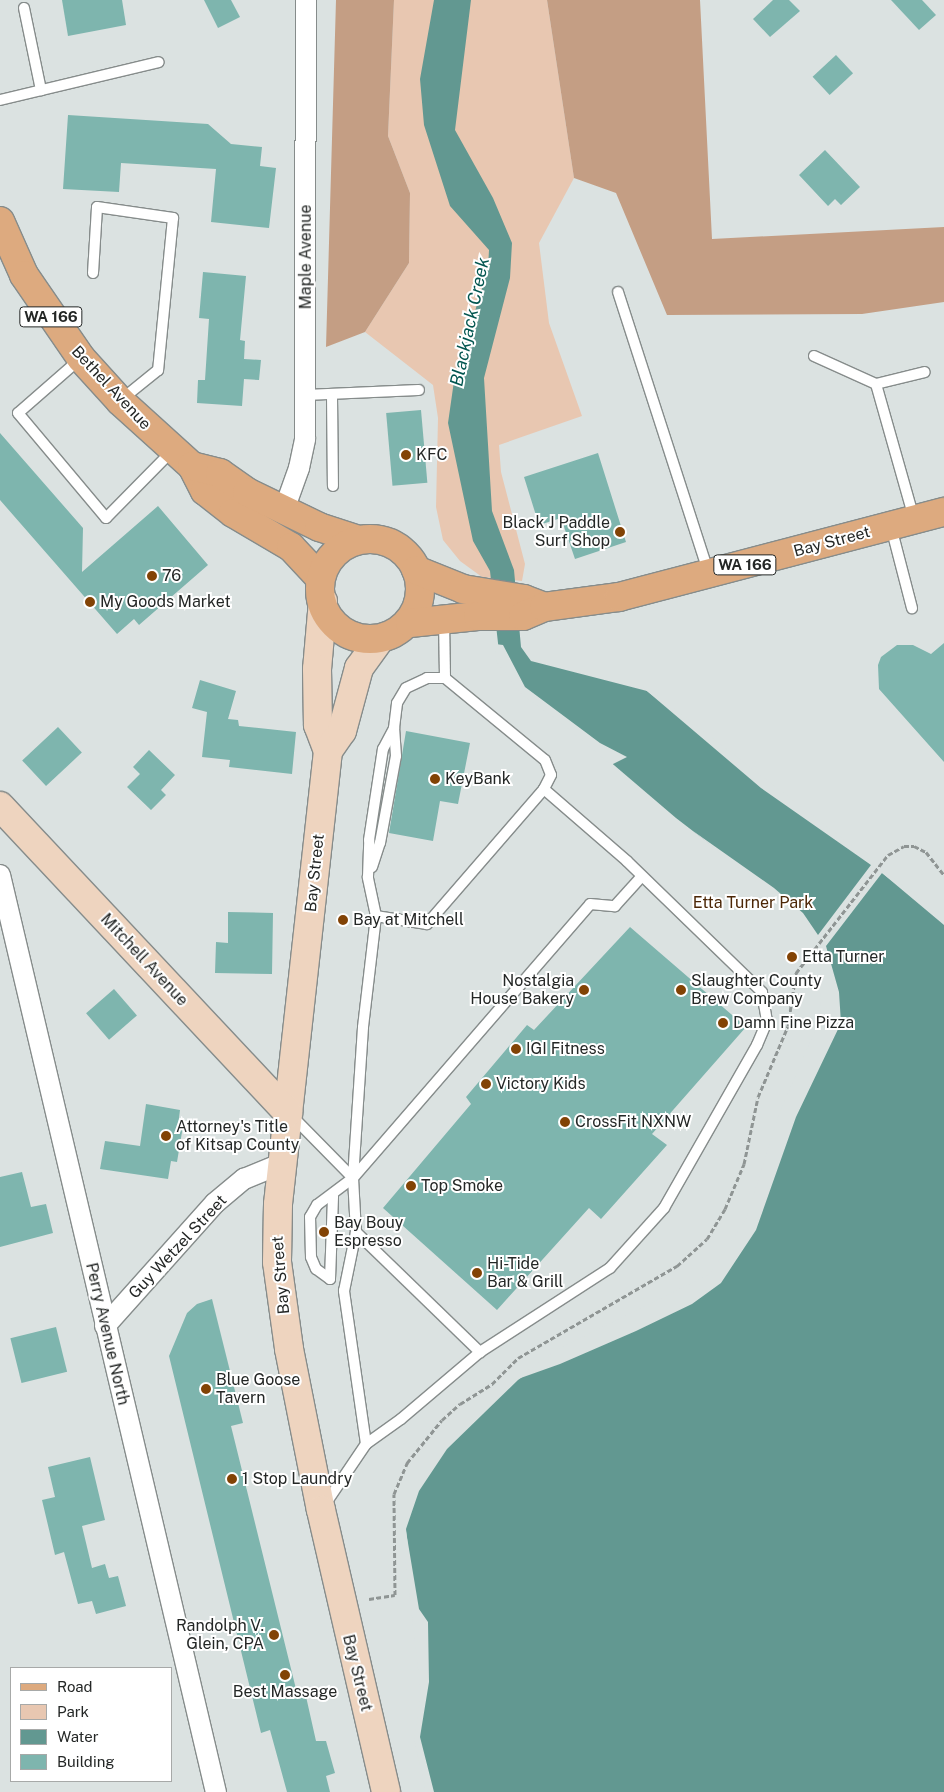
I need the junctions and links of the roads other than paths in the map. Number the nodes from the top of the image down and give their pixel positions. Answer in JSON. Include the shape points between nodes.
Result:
{"nodes":[{"id":1,"x":306,"y":0,"type":"edge"},
{"id":2,"x":24,"y":8,"type":"dead end"},
{"id":3,"x":159,"y":62,"type":"dead end"},
{"id":4,"x":41,"y":90,"type":"junction"},
{"id":5,"x":0,"y":100,"type":"edge"},
{"id":6,"x":0,"y":221,"type":"edge"},
{"id":7,"x":93,"y":273,"type":"dead end"},
{"id":8,"x":618,"y":292,"type":"dead end"},
{"id":9,"x":814,"y":356,"type":"dead end"},
{"id":10,"x":81,"y":358,"type":"junction"},
{"id":11,"x":925,"y":372,"type":"dead end"},
{"id":12,"x":876,"y":384,"type":"junction"},
{"id":13,"x":419,"y":390,"type":"dead end"},
{"id":14,"x":306,"y":395,"type":"junction"},
{"id":15,"x":332,"y":396,"type":"junction"},
{"id":16,"x":120,"y":401,"type":"junction"},
{"id":17,"x":182,"y":458,"type":"junction"},
{"id":18,"x":333,"y":486,"type":"dead end"},
{"id":19,"x":284,"y":510,"type":"junction"},
{"id":20,"x":944,"y":512,"type":"edge"},
{"id":21,"x":902,"y":523,"type":"junction"},
{"id":22,"x":355,"y":539,"type":"junction"},
{"id":23,"x":416,"y":570,"type":"junction"},
{"id":24,"x":709,"y":575,"type":"junction"},
{"id":25,"x":322,"y":589,"type":"junction"},
{"id":26,"x":479,"y":604,"type":"junction"},
{"id":27,"x":912,"y":608,"type":"dead end"},
{"id":28,"x":444,"y":619,"type":"junction"},
{"id":29,"x":410,"y":623,"type":"junction"},
{"id":30,"x":380,"y":639,"type":"junction"},
{"id":31,"x":445,"y":678,"type":"junction"},
{"id":32,"x":328,"y":750,"type":"junction"},
{"id":33,"x":544,"y":789,"type":"junction"},
{"id":34,"x":0,"y":806,"type":"edge"},
{"id":35,"x":0,"y":875,"type":"edge"},
{"id":36,"x":642,"y":876,"type":"junction"},
{"id":37,"x":376,"y":916,"type":"junction"},
{"id":38,"x":288,"y":1113,"type":"junction"},
{"id":39,"x":283,"y":1163,"type":"junction"},
{"id":40,"x":354,"y":1178,"type":"junction"},
{"id":41,"x":333,"y":1196,"type":"junction"},
{"id":42,"x":356,"y":1232,"type":"junction"},
{"id":43,"x":106,"y":1326,"type":"junction"},
{"id":44,"x":480,"y":1352,"type":"junction"},
{"id":45,"x":366,"y":1444,"type":"junction"},
{"id":46,"x":321,"y":1510,"type":"junction"},
{"id":47,"x":216,"y":1792,"type":"edge"},
{"id":48,"x":386,"y":1792,"type":"edge"}],
"edges":[{"from":1,"to":14,"type":"street","name":"Maple Avenue"},
{"from":2,"to":4,"type":"lane"},
{"from":3,"to":4,"type":"lane"},
{"from":4,"to":5,"type":"lane"},
{"from":6,"to":10,"type":"main road","name":"Bethel Avenue","number":"WA 166","via":[[24,275]]},
{"from":7,"to":16,"type":"lane","via":[[97,206],[173,218],[158,370]]},
{"from":8,"to":24,"type":"lane"},
{"from":9,"to":12,"type":"lane"},
{"from":10,"to":16,"type":"main road","name":"Bethel Avenue","number":"WA 166"},
{"from":10,"to":17,"type":"lane","via":[[18,413],[106,518]]},
{"from":11,"to":12,"type":"lane"},
{"from":12,"to":21,"type":"lane"},
{"from":13,"to":15,"type":"lane"},
{"from":14,"to":15,"type":"lane"},
{"from":14,"to":19,"type":"street","name":"Maple Avenue","via":[[302,454]]},
{"from":15,"to":18,"type":"lane"},
{"from":16,"to":17,"type":"main road","name":"Bethel Avenue","number":"WA 166"},
{"from":17,"to":19,"type":"main road","name":"Bethel Avenue","number":"WA 166","via":[[220,473],[247,492]]},
{"from":17,"to":25,"type":"main road","name":"Bethel Avenue","number":"WA 166","via":[[205,491],[233,513],[291,547]]},
{"from":19,"to":22,"type":"main road","name":"Bethel Avenue","number":"WA 166"},
{"from":20,"to":21,"type":"main road","name":"Bay Street","number":"WA 166"},
{"from":21,"to":24,"type":"main road","name":"Bay Street","number":"WA 166"},
{"from":21,"to":27,"type":"lane"},
{"from":22,"to":23,"type":"main road","number":"WA 166","via":[[372,538],[391,544],[405,554]]},
{"from":22,"to":25,"type":"main road","via":[[331,554]]},
{"from":23,"to":26,"type":"main road","name":"Bay Street","number":"WA 166"},
{"from":23,"to":29,"type":"main road","number":"WA 166","via":[[421,596]]},
{"from":24,"to":26,"type":"main road","name":"Bay Street","number":"WA 166","via":[[619,597],[530,607]]},
{"from":25,"to":30,"type":"main road","number":"WA 166","via":[[342,628],[353,635]]},
{"from":25,"to":32,"type":"main road","name":"Bay Street","via":[[317,668],[318,725]]},
{"from":26,"to":28,"type":"main road","name":"Bay Street","number":"WA 166"},
{"from":28,"to":29,"type":"main road","name":"Bay Street","number":"WA 166"},
{"from":28,"to":31,"type":"lane"},
{"from":29,"to":30,"type":"main road","number":"WA 166","via":[[398,634]]},
{"from":30,"to":32,"type":"main road","name":"Bay Street","via":[[359,668],[342,731]]},
{"from":31,"to":33,"type":"lane","via":[[545,760],[551,775]]},
{"from":31,"to":37,"type":"lane","via":[[427,678],[406,688],[397,703],[394,728],[396,756],[380,843],[368,877]]},
{"from":32,"to":38,"type":"main road","name":"Bay Street"},
{"from":33,"to":36,"type":"lane"},
{"from":33,"to":37,"type":"lane","via":[[427,924]]},
{"from":34,"to":38,"type":"main road","name":"Mitchell Avenue"},
{"from":35,"to":43,"type":"street","name":"Perry Avenue North"},
{"from":36,"to":40,"type":"lane","via":[[615,906],[590,904]]},
{"from":36,"to":44,"type":"lane","via":[[762,992],[767,1020],[757,1045],[664,1208],[610,1268]]},
{"from":37,"to":40,"type":"lane","via":[[363,1027]]},
{"from":38,"to":39,"type":"main road","name":"Bay Street"},
{"from":38,"to":40,"type":"lane"},
{"from":39,"to":43,"type":"street","name":"Guy Wetzel Street","via":[[244,1179],[214,1204]]},
{"from":39,"to":46,"type":"main road","name":"Bay Street","via":[[277,1262],[289,1349]]},
{"from":40,"to":41,"type":"lane"},
{"from":40,"to":42,"type":"lane"},
{"from":41,"to":41,"type":"lane","via":[[317,1204],[310,1217],[311,1257],[316,1269],[330,1279]]},
{"from":42,"to":44,"type":"lane"},
{"from":42,"to":45,"type":"lane","via":[[344,1291]]},
{"from":43,"to":47,"type":"street","name":"Perry Avenue North"},
{"from":44,"to":45,"type":"lane","via":[[401,1419]]},
{"from":45,"to":46,"type":"lane"},
{"from":46,"to":48,"type":"main road","name":"Bay Street"}]}
